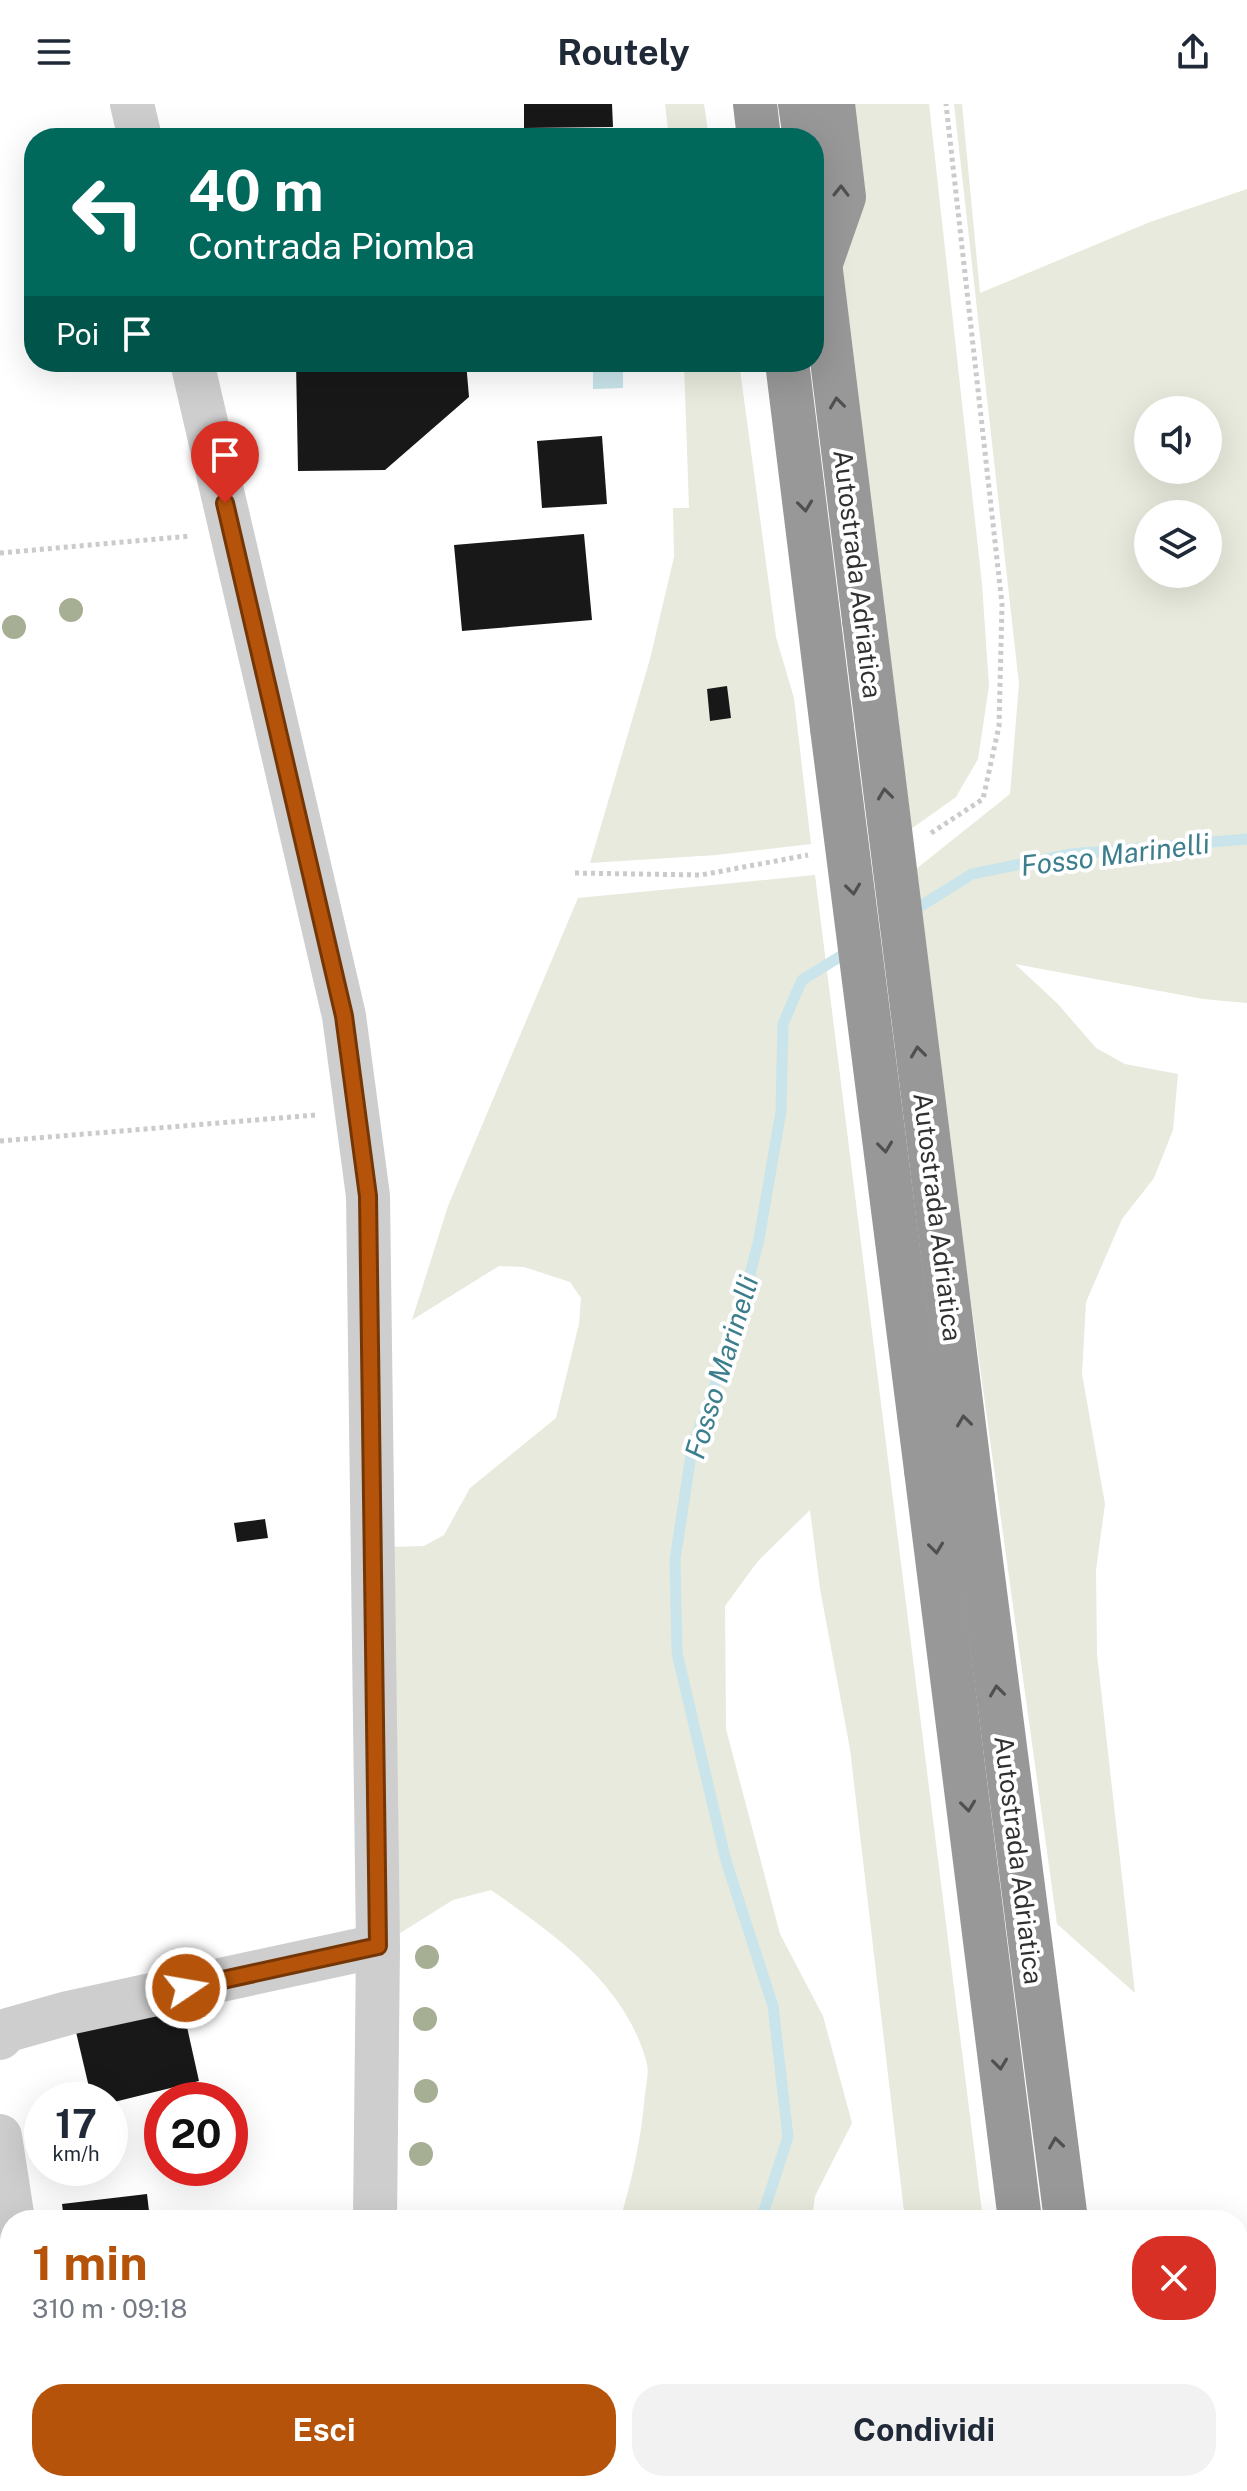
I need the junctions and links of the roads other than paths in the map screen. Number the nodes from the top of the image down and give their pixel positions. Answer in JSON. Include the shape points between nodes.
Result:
{"nodes":[{"id":1,"x":132,"y":104,"type":"edge"},
{"id":2,"x":800,"y":104,"type":"edge"},
{"id":3,"x":833,"y":104,"type":"edge"},
{"id":4,"x":138,"y":128,"type":"edge"},
{"id":5,"x":804,"y":128,"type":"edge"},
{"id":6,"x":824,"y":254,"type":"edge"},
{"id":7,"x":824,"y":298,"type":"edge"},
{"id":8,"x":194,"y":372,"type":"edge"},
{"id":9,"x":788,"y":372,"type":"edge"},
{"id":10,"x":378,"y":1946,"type":"junction"},
{"id":11,"x":0,"y":2038,"type":"edge"},
{"id":12,"x":0,"y":2136,"type":"edge"},
{"id":13,"x":11,"y":2210,"type":"edge"},
{"id":14,"x":375,"y":2210,"type":"edge"},
{"id":15,"x":1019,"y":2210,"type":"edge"},
{"id":16,"x":1065,"y":2210,"type":"edge"}],
"edges":[{"from":1,"to":4,"type":"street"},
{"from":2,"to":5,"type":"highway"},
{"from":6,"to":3,"type":"highway","one_way":true,"via":[[844,197]]},
{"from":16,"to":7,"type":"highway","name":"Autostrada Adriatica","one_way":true,"bridge":true},
{"from":8,"to":10,"type":"street","via":[[344,1016],[369,1211]]},
{"from":9,"to":15,"type":"highway","name":"Autostrada Adriatica","one_way":true,"bridge":true},
{"from":10,"to":11,"type":"street","via":[[68,2013],[8,2030]]},
{"from":10,"to":14,"type":"street"},
{"from":12,"to":13,"type":"street"}]}
